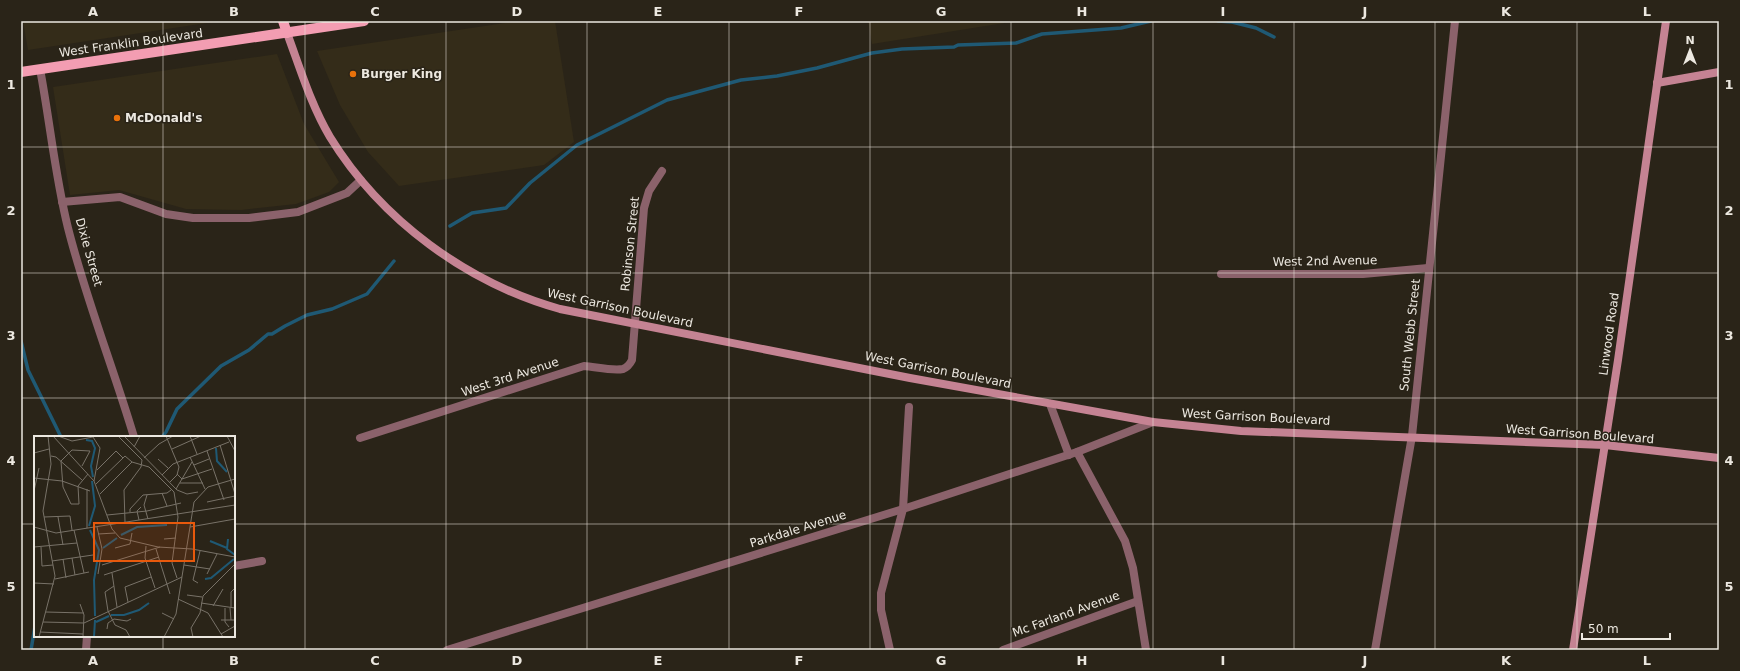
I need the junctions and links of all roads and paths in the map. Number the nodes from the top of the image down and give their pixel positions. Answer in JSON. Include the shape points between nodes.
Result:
{"nodes":[{"id":1,"x":283,"y":21,"type":"edge"},
{"id":2,"x":364,"y":21,"type":"edge"},
{"id":3,"x":1455,"y":21,"type":"edge"},
{"id":4,"x":1666,"y":21,"type":"edge"},
{"id":5,"x":287,"y":33,"type":"junction"},
{"id":6,"x":40,"y":69,"type":"junction"},
{"id":7,"x":21,"y":72,"type":"edge"},
{"id":8,"x":1719,"y":72,"type":"edge"},
{"id":9,"x":1657,"y":83,"type":"junction"},
{"id":10,"x":662,"y":171,"type":"dead end"},
{"id":11,"x":361,"y":180,"type":"junction"},
{"id":12,"x":62,"y":202,"type":"junction"},
{"id":13,"x":1428,"y":268,"type":"junction"},
{"id":14,"x":1221,"y":274,"type":"dead end"},
{"id":15,"x":634,"y":324,"type":"junction"},
{"id":16,"x":1050,"y":404,"type":"junction"},
{"id":17,"x":909,"y":407,"type":"dead end"},
{"id":18,"x":1153,"y":422,"type":"junction"},
{"id":19,"x":134,"y":436,"type":"edge"},
{"id":20,"x":1412,"y":436,"type":"junction"},
{"id":21,"x":360,"y":438,"type":"dead end"},
{"id":22,"x":1605,"y":445,"type":"junction"},
{"id":23,"x":1073,"y":453,"type":"junction"},
{"id":24,"x":1719,"y":458,"type":"edge"},
{"id":25,"x":903,"y":509,"type":"junction"},
{"id":26,"x":262,"y":561,"type":"dead end"},
{"id":27,"x":235,"y":566,"type":"edge"},
{"id":28,"x":1138,"y":601,"type":"junction"},
{"id":29,"x":87,"y":637,"type":"edge"},
{"id":30,"x":86,"y":650,"type":"edge"},
{"id":31,"x":447,"y":650,"type":"edge"},
{"id":32,"x":890,"y":650,"type":"edge"},
{"id":33,"x":1003,"y":650,"type":"edge"},
{"id":34,"x":1146,"y":650,"type":"edge"},
{"id":35,"x":1374,"y":650,"type":"edge"},
{"id":36,"x":1573,"y":650,"type":"edge"}],
"edges":[{"from":1,"to":5,"type":"main road"},
{"from":2,"to":5,"type":"main road","name":"West Franklin Boulevard"},
{"from":3,"to":13,"type":"street","name":"South Webb Street"},
{"from":4,"to":9,"type":"main road","name":"Linwood Road"},
{"from":5,"to":6,"type":"main road","name":"West Franklin Boulevard"},
{"from":5,"to":11,"type":"main road","name":"West Garrison Boulevard","via":[[312,99],[330,136]]},
{"from":6,"to":7,"type":"main road","name":"West Franklin Boulevard"},
{"from":6,"to":12,"type":"street","name":"Dixie Street"},
{"from":8,"to":9,"type":"main road"},
{"from":9,"to":22,"type":"main road","name":"Linwood Road"},
{"from":10,"to":15,"type":"street","name":"Robinson Street","via":[[649,191],[644,208]]},
{"from":11,"to":12,"type":"street","via":[[347,193],[311,208],[249,218],[193,218],[166,214],[120,197]]},
{"from":11,"to":15,"type":"main road","name":"West Garrison Boulevard","via":[[412,231],[450,260],[490,282],[535,302]]},
{"from":12,"to":19,"type":"street","name":"Dixie Street"},
{"from":13,"to":14,"type":"street","name":"West 2nd Avenue","via":[[1363,274]]},
{"from":13,"to":20,"type":"street","name":"South Webb Street"},
{"from":15,"to":16,"type":"main road","name":"West Garrison Boulevard"},
{"from":15,"to":21,"type":"street","name":"West 3rd Avenue","via":[[632,360],[629,366],[584,366]]},
{"from":16,"to":18,"type":"main road","name":"West Garrison Boulevard"},
{"from":16,"to":23,"type":"street"},
{"from":17,"to":25,"type":"street"},
{"from":18,"to":20,"type":"main road","name":"West Garrison Boulevard","via":[[1241,431]]},
{"from":18,"to":23,"type":"street","name":"Parkdale Avenue"},
{"from":20,"to":22,"type":"main road","name":"West Garrison Boulevard"},
{"from":20,"to":35,"type":"street","name":"South Webb Street"},
{"from":22,"to":24,"type":"main road","name":"West Garrison Boulevard"},
{"from":22,"to":36,"type":"main road","name":"Linwood Road"},
{"from":23,"to":25,"type":"street","name":"Parkdale Avenue"},
{"from":23,"to":28,"type":"street","via":[[1125,541],[1133,568]]},
{"from":25,"to":31,"type":"street","name":"Parkdale Avenue"},
{"from":25,"to":32,"type":"street","via":[[881,593],[881,610]]},
{"from":26,"to":27,"type":"street"},
{"from":28,"to":33,"type":"street","name":"Mc Farland Avenue"},
{"from":28,"to":34,"type":"street"},
{"from":29,"to":30,"type":"street"}]}
